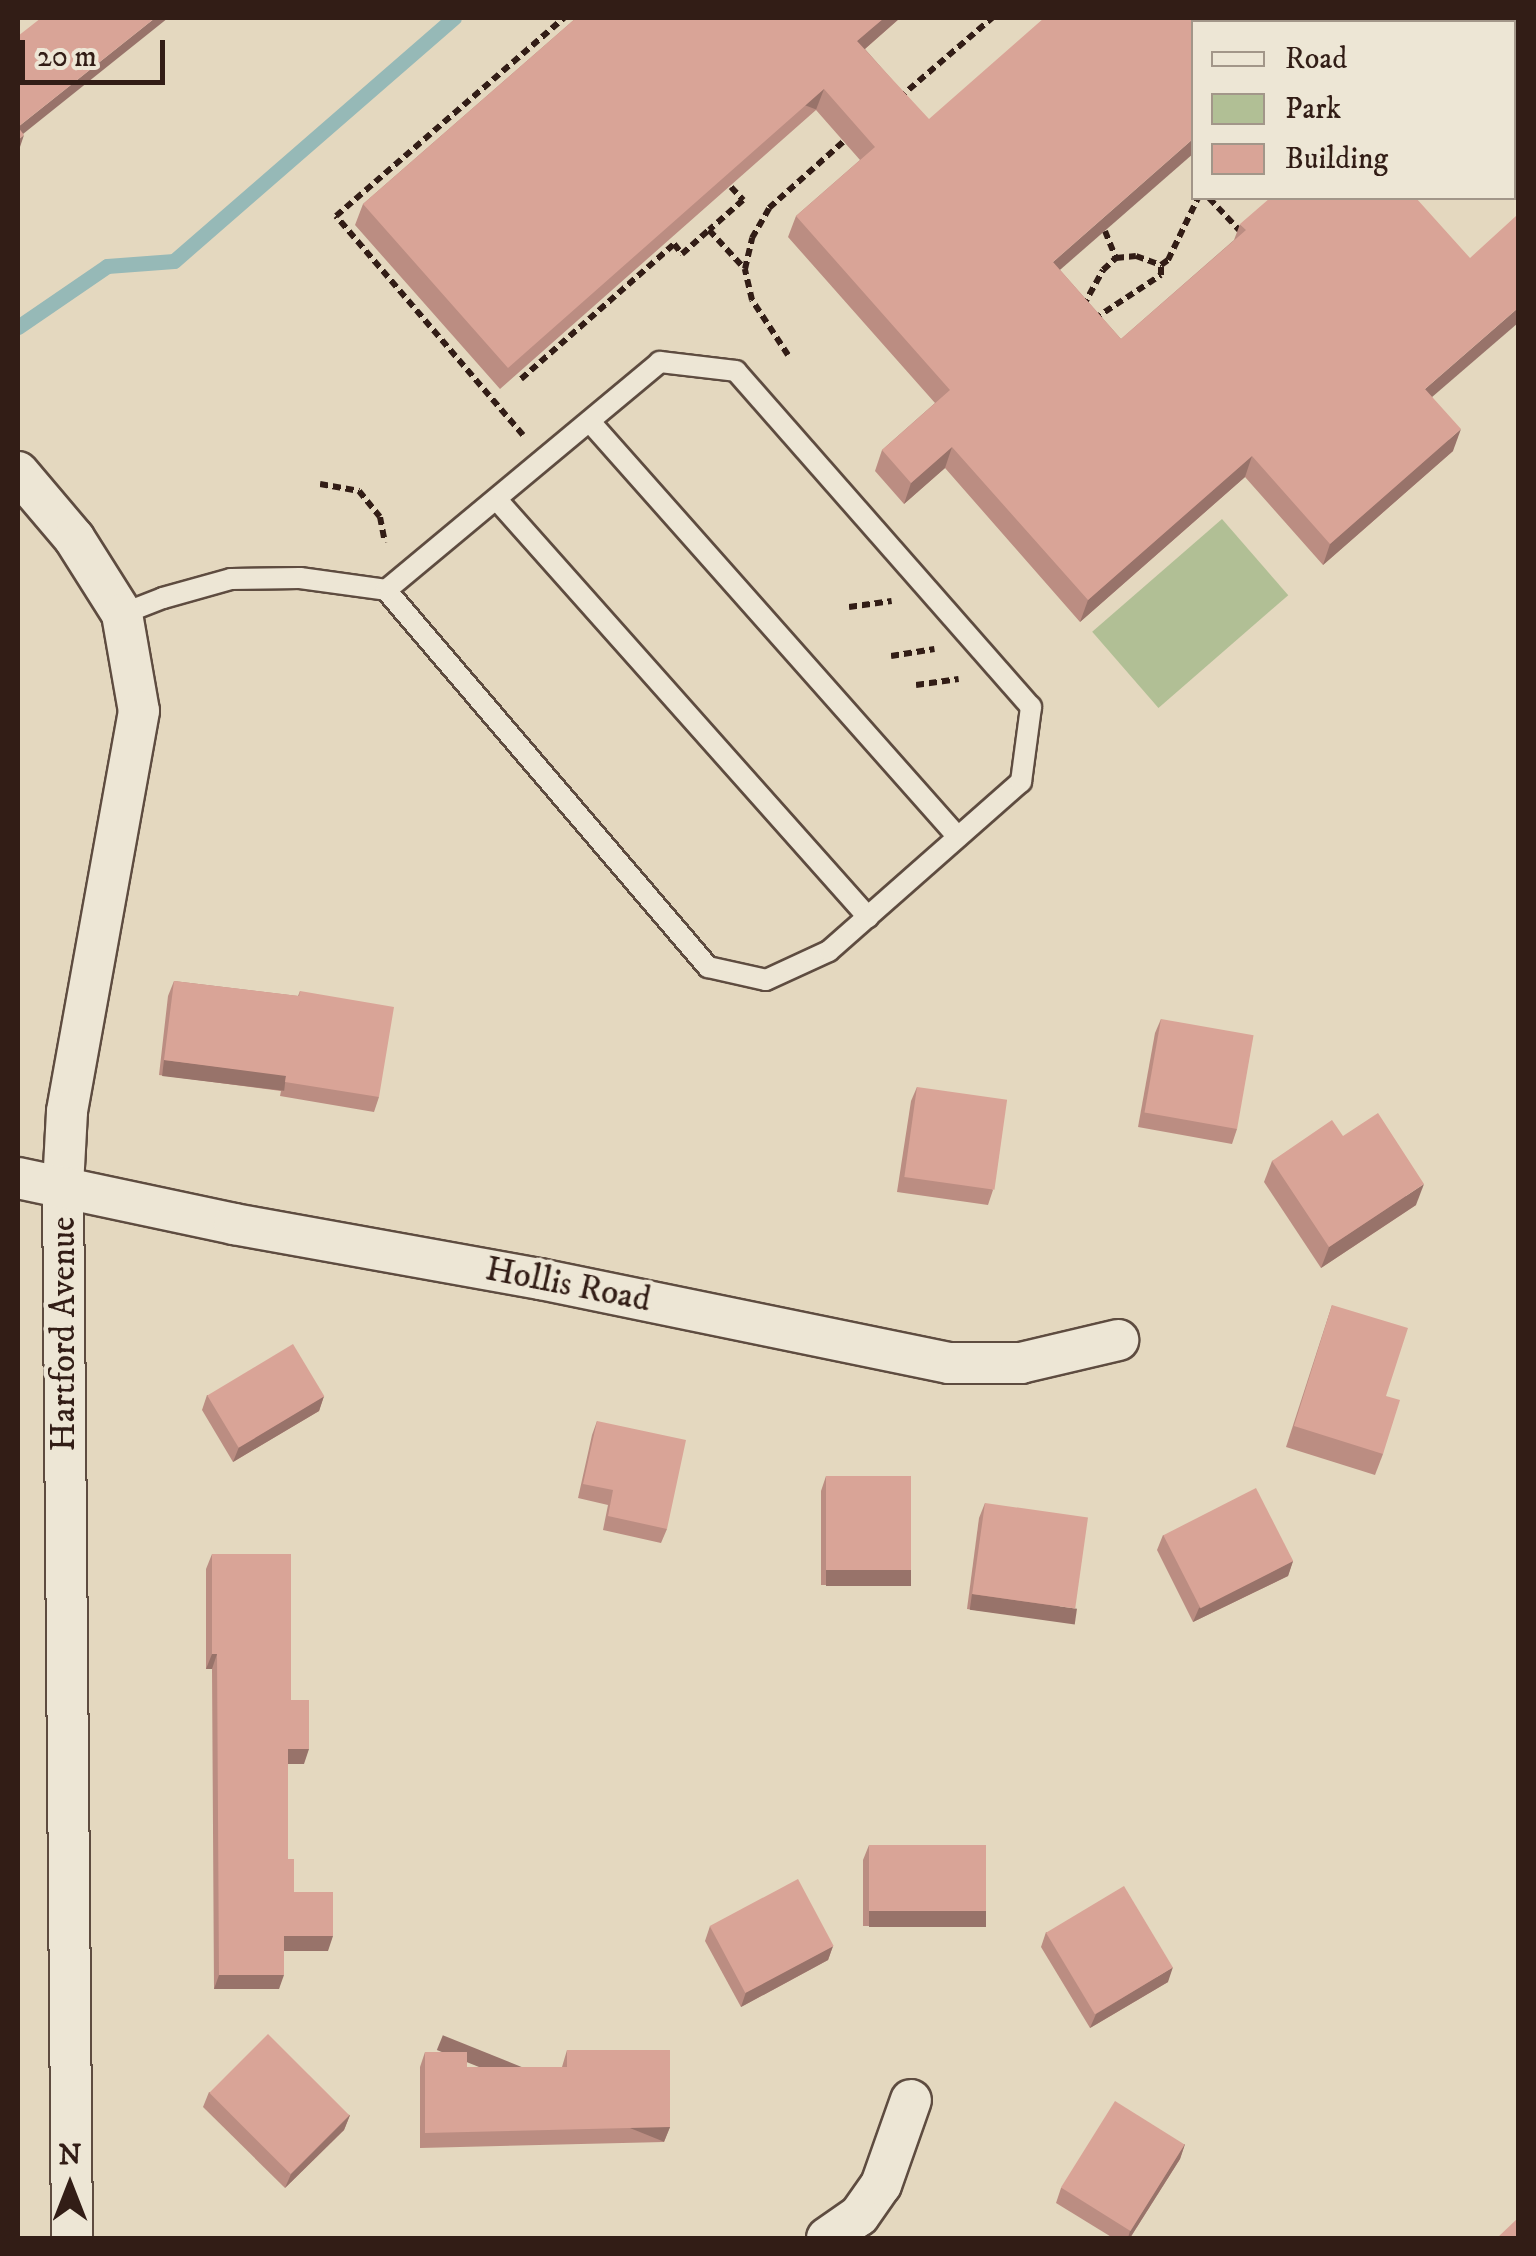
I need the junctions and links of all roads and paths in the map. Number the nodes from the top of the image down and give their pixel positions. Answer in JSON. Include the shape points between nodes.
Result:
{"nodes":[{"id":1,"x":564,"y":18,"type":"edge"},
{"id":2,"x":992,"y":18,"type":"edge"},
{"id":3,"x":891,"y":106,"type":"edge"},
{"id":4,"x":844,"y":141,"type":"edge"},
{"id":5,"x":731,"y":187,"type":"edge"},
{"id":6,"x":1197,"y":200,"type":"edge"},
{"id":7,"x":1211,"y":200,"type":"edge"},
{"id":8,"x":709,"y":230,"type":"junction"},
{"id":9,"x":1106,"y":231,"type":"edge"},
{"id":10,"x":1244,"y":235,"type":"edge"},
{"id":11,"x":1116,"y":258,"type":"junction"},
{"id":12,"x":1161,"y":265,"type":"junction"},
{"id":13,"x":745,"y":269,"type":"junction"},
{"id":14,"x":1082,"y":310,"type":"edge"},
{"id":15,"x":1080,"y":324,"type":"edge"},
{"id":16,"x":788,"y":355,"type":"dead end"},
{"id":17,"x":521,"y":380,"type":"edge"},
{"id":18,"x":591,"y":423,"type":"junction"},
{"id":19,"x":524,"y":436,"type":"dead end"},
{"id":20,"x":18,"y":472,"type":"edge"},
{"id":21,"x":320,"y":484,"type":"dead end"},
{"id":22,"x":498,"y":501,"type":"junction"},
{"id":23,"x":385,"y":542,"type":"dead end"},
{"id":24,"x":386,"y":590,"type":"junction"},
{"id":25,"x":122,"y":614,"type":"junction"},
{"id":26,"x":958,"y":838,"type":"junction"},
{"id":27,"x":868,"y":916,"type":"junction"},
{"id":28,"x":18,"y":1178,"type":"edge"},
{"id":29,"x":63,"y":1187,"type":"junction"},
{"id":30,"x":1118,"y":1340,"type":"dead end"},
{"id":31,"x":910,"y":2100,"type":"dead end"},
{"id":32,"x":72,"y":2238,"type":"edge"},
{"id":33,"x":827,"y":2238,"type":"edge"}],
"edges":[{"from":1,"to":19,"type":"path","via":[[336,216]]},
{"from":2,"to":3,"type":"path"},
{"from":4,"to":13,"type":"path","via":[[769,208]]},
{"from":5,"to":8,"type":"path","via":[[742,200]]},
{"from":6,"to":12,"type":"path"},
{"from":7,"to":10,"type":"path"},
{"from":8,"to":13,"type":"path"},
{"from":8,"to":17,"type":"path","via":[[682,254],[672,242]]},
{"from":9,"to":11,"type":"path"},
{"from":11,"to":12,"type":"path","via":[[1136,256]]},
{"from":11,"to":14,"type":"path","via":[[1084,297]]},
{"from":12,"to":15,"type":"path","via":[[1153,283]]},
{"from":13,"to":16,"type":"path","via":[[752,300]]},
{"from":18,"to":22,"type":"lane"},
{"from":18,"to":26,"type":"lane"},
{"from":18,"to":26,"type":"lane","via":[[660,362],[736,372],[749,386],[1031,707],[1022,782]]},
{"from":20,"to":25,"type":"street","name":"Hartford Avenue","via":[[74,538]]},
{"from":21,"to":23,"type":"path","via":[[359,490],[380,517]]},
{"from":22,"to":24,"type":"lane"},
{"from":22,"to":27,"type":"lane"},
{"from":24,"to":25,"type":"lane","via":[[300,578],[231,579]]},
{"from":24,"to":27,"type":"lane","via":[[708,967],[766,980],[829,951]]},
{"from":25,"to":29,"type":"street","name":"Hartford Avenue","via":[[139,711],[67,1112]]},
{"from":26,"to":27,"type":"lane"},
{"from":28,"to":29,"type":"street","name":"Hollis Road"},
{"from":29,"to":30,"type":"street","name":"Hollis Road","via":[[949,1362],[1040,1360]]},
{"from":29,"to":32,"type":"street","name":"Hartford Avenue"},
{"from":31,"to":33,"type":"street","via":[[881,2185],[859,2216]]}]}
